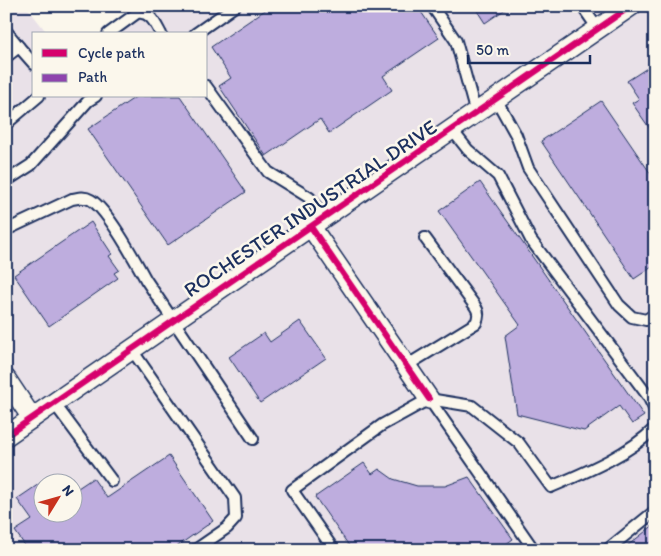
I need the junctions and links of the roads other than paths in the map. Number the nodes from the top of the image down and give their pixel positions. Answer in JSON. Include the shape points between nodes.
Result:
{"nodes":[{"id":1,"x":236,"y":6,"type":"edge"},
{"id":2,"x":432,"y":6,"type":"edge"},
{"id":3,"x":582,"y":6,"type":"edge"},
{"id":4,"x":632,"y":6,"type":"edge"},
{"id":5,"x":598,"y":30,"type":"junction"},
{"id":6,"x":6,"y":31,"type":"edge"},
{"id":7,"x":111,"y":32,"type":"edge"},
{"id":8,"x":160,"y":32,"type":"edge"},
{"id":9,"x":198,"y":32,"type":"edge"},
{"id":10,"x":19,"y":47,"type":"junction"},
{"id":11,"x":6,"y":57,"type":"edge"},
{"id":12,"x":32,"y":62,"type":"edge"},
{"id":13,"x":208,"y":89,"type":"edge"},
{"id":14,"x":37,"y":98,"type":"edge"},
{"id":15,"x":93,"y":98,"type":"edge"},
{"id":16,"x":496,"y":99,"type":"junction"},
{"id":17,"x":476,"y":114,"type":"junction"},
{"id":18,"x":6,"y":124,"type":"edge"},
{"id":19,"x":452,"y":130,"type":"junction"},
{"id":20,"x":6,"y":181,"type":"edge"},
{"id":21,"x":317,"y":223,"type":"junction"},
{"id":22,"x":6,"y":230,"type":"edge"},
{"id":23,"x":425,"y":238,"type":"dead end"},
{"id":24,"x":655,"y":314,"type":"edge"},
{"id":25,"x":174,"y":321,"type":"junction"},
{"id":26,"x":132,"y":350,"type":"junction"},
{"id":27,"x":406,"y":366,"type":"junction"},
{"id":28,"x":6,"y":380,"type":"edge"},
{"id":29,"x":429,"y":400,"type":"junction"},
{"id":30,"x":54,"y":403,"type":"junction"},
{"id":31,"x":655,"y":410,"type":"edge"},
{"id":32,"x":32,"y":418,"type":"junction"},
{"id":33,"x":655,"y":428,"type":"edge"},
{"id":34,"x":6,"y":436,"type":"edge"},
{"id":35,"x":253,"y":439,"type":"dead end"},
{"id":36,"x":112,"y":481,"type":"dead end"},
{"id":37,"x":655,"y":511,"type":"edge"},
{"id":38,"x":196,"y":550,"type":"edge"},
{"id":39,"x":334,"y":550,"type":"edge"},
{"id":40,"x":534,"y":550,"type":"edge"},
{"id":41,"x":607,"y":550,"type":"edge"}],
"edges":[{"from":1,"to":9,"type":"lane"},
{"from":2,"to":17,"type":"lane","via":[[456,41]]},
{"from":3,"to":5,"type":"lane"},
{"from":4,"to":5,"type":"street","name":"ROCHESTER INDUSTRIAL DRIVE"},
{"from":5,"to":16,"type":"street","name":"ROCHESTER INDUSTRIAL DRIVE"},
{"from":6,"to":10,"type":"lane"},
{"from":7,"to":8,"type":"lane","via":[[142,12],[153,20]]},
{"from":10,"to":11,"type":"lane"},
{"from":10,"to":12,"type":"lane"},
{"from":13,"to":21,"type":"lane","via":[[268,172],[310,198]]},
{"from":14,"to":18,"type":"lane"},
{"from":15,"to":20,"type":"lane","via":[[30,165]]},
{"from":16,"to":17,"type":"street","name":"ROCHESTER INDUSTRIAL DRIVE"},
{"from":16,"to":24,"type":"lane","via":[[516,135],[528,168],[620,305],[632,317],[646,320]]},
{"from":17,"to":19,"type":"street","name":"ROCHESTER INDUSTRIAL DRIVE"},
{"from":19,"to":21,"type":"street","name":"ROCHESTER INDUSTRIAL DRIVE"},
{"from":19,"to":31,"type":"lane","via":[[468,150],[498,176],[532,240],[648,396]]},
{"from":21,"to":25,"type":"street","name":"ROCHESTER INDUSTRIAL DRIVE"},
{"from":21,"to":27,"type":"street"},
{"from":22,"to":25,"type":"lane","via":[[72,199],[82,197],[91,200],[132,253]]},
{"from":23,"to":27,"type":"lane","via":[[476,306],[478,318]]},
{"from":25,"to":26,"type":"street","name":"ROCHESTER INDUSTRIAL DRIVE"},
{"from":25,"to":35,"type":"lane"},
{"from":26,"to":30,"type":"street","name":"ROCHESTER INDUSTRIAL DRIVE"},
{"from":26,"to":38,"type":"lane","via":[[235,498],[236,518]]},
{"from":27,"to":29,"type":"street"},
{"from":28,"to":32,"type":"street"},
{"from":29,"to":33,"type":"lane","via":[[472,406],[519,443],[551,487],[593,470],[645,438]]},
{"from":29,"to":39,"type":"lane","via":[[382,425],[292,490]]},
{"from":29,"to":40,"type":"lane"},
{"from":30,"to":32,"type":"street","name":"ROCHESTER INDUSTRIAL DRIVE"},
{"from":30,"to":36,"type":"lane"},
{"from":32,"to":34,"type":"street","name":"ROCHESTER INDUSTRIAL DRIVE"},
{"from":37,"to":41,"type":"lane"}]}
